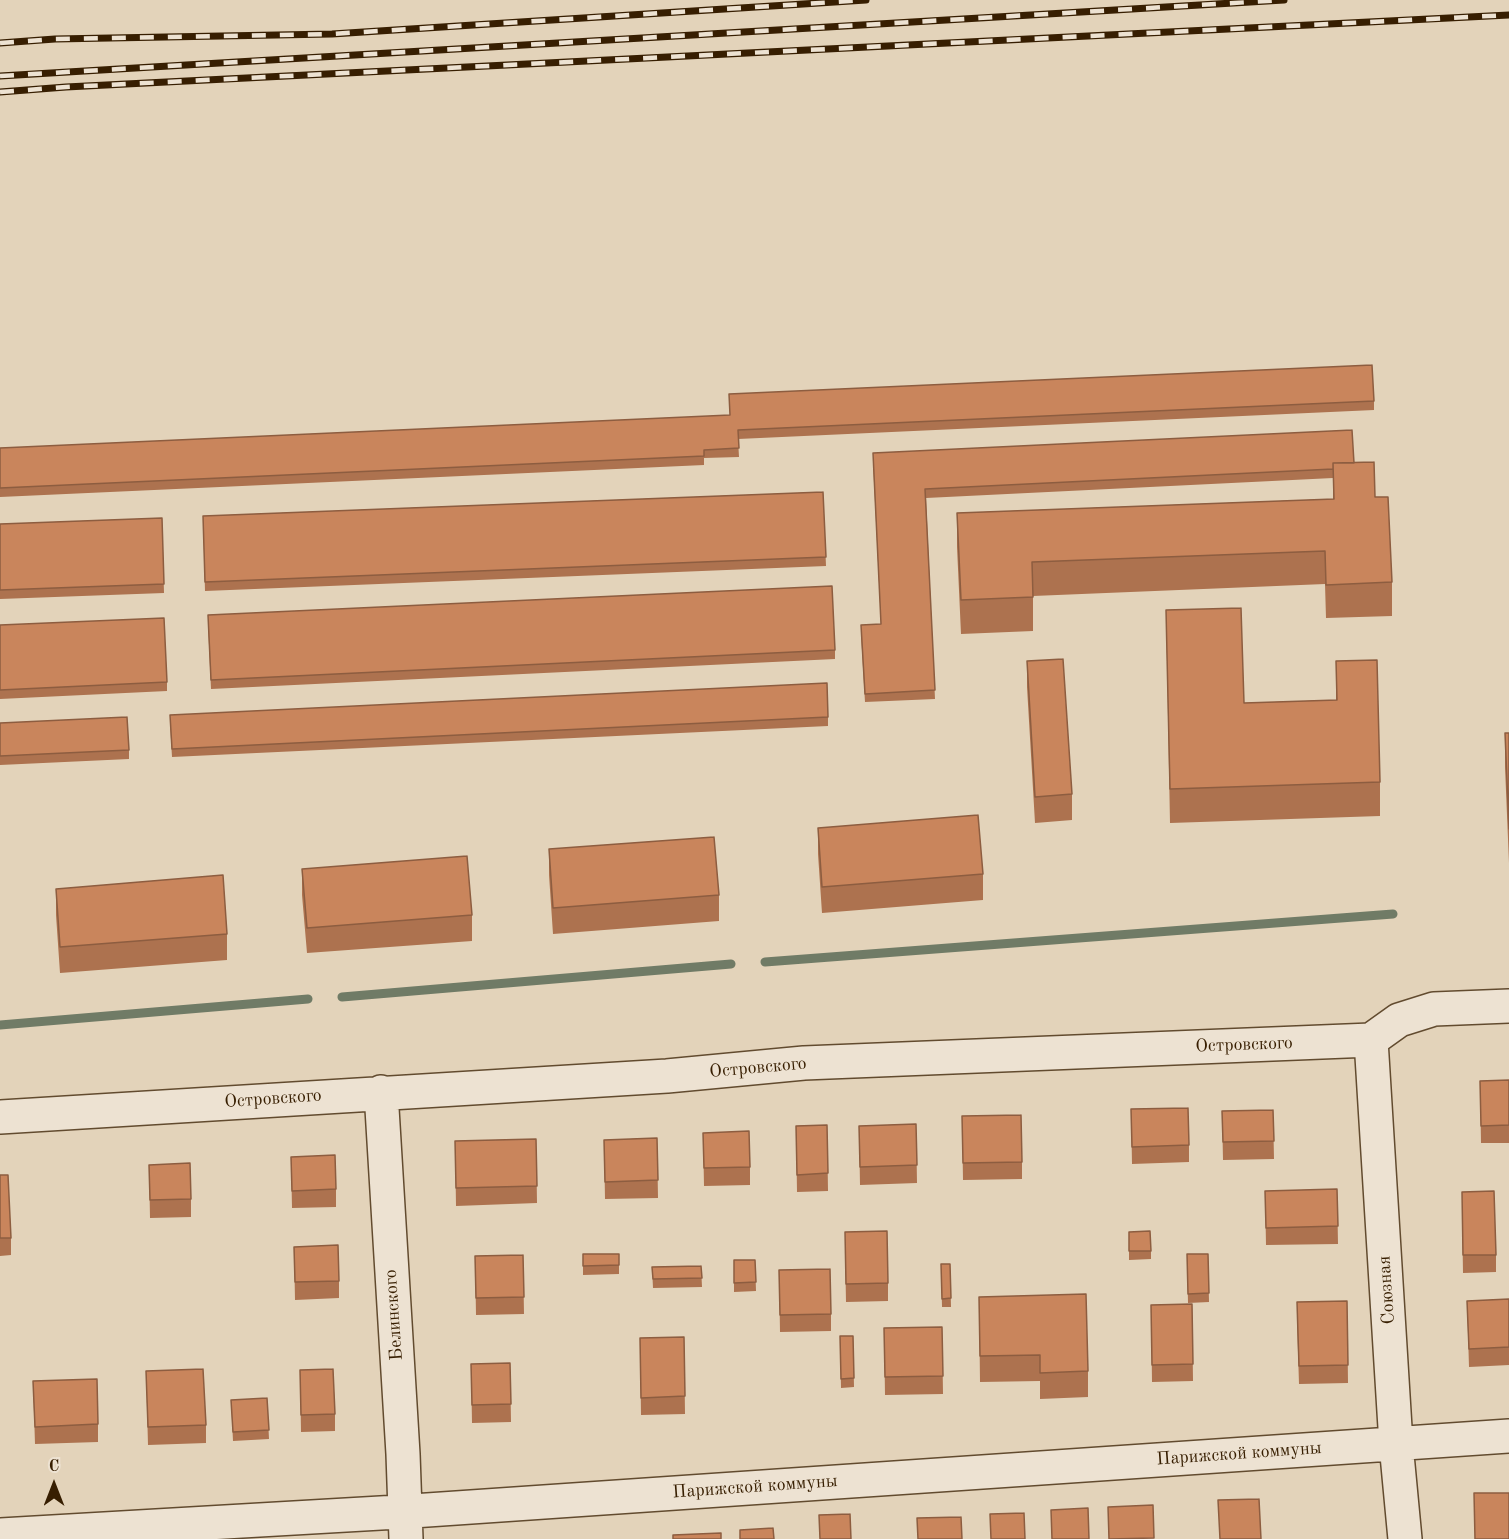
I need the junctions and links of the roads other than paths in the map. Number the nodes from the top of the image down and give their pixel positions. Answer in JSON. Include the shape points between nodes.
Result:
{"nodes":[{"id":1,"x":1509,"y":1006,"type":"edge"},
{"id":2,"x":1371,"y":1040,"type":"junction"},
{"id":3,"x":381,"y":1092,"type":"junction"},
{"id":4,"x":0,"y":1117,"type":"edge"},
{"id":5,"x":1509,"y":1436,"type":"edge"},
{"id":6,"x":1396,"y":1444,"type":"junction"},
{"id":7,"x":405,"y":1525,"type":"edge"},
{"id":8,"x":0,"y":1535,"type":"edge"},
{"id":9,"x":1406,"y":1539,"type":"edge"}],
"edges":[{"from":1,"to":2,"type":"street","via":[[1434,1009],[1399,1020]]},
{"from":2,"to":3,"type":"street","name":"Островского","via":[[804,1063],[667,1076]]},
{"from":2,"to":6,"type":"street","name":"Союзная"},
{"from":3,"to":4,"type":"street","name":"Островского"},
{"from":3,"to":7,"type":"street","name":"Белинского"},
{"from":5,"to":6,"type":"street","name":"Парижской коммуны"},
{"from":6,"to":7,"type":"street","name":"Парижской коммуны"},
{"from":6,"to":9,"type":"street","name":"Союзная"},
{"from":7,"to":8,"type":"street","name":"Парижской коммуны"}]}
